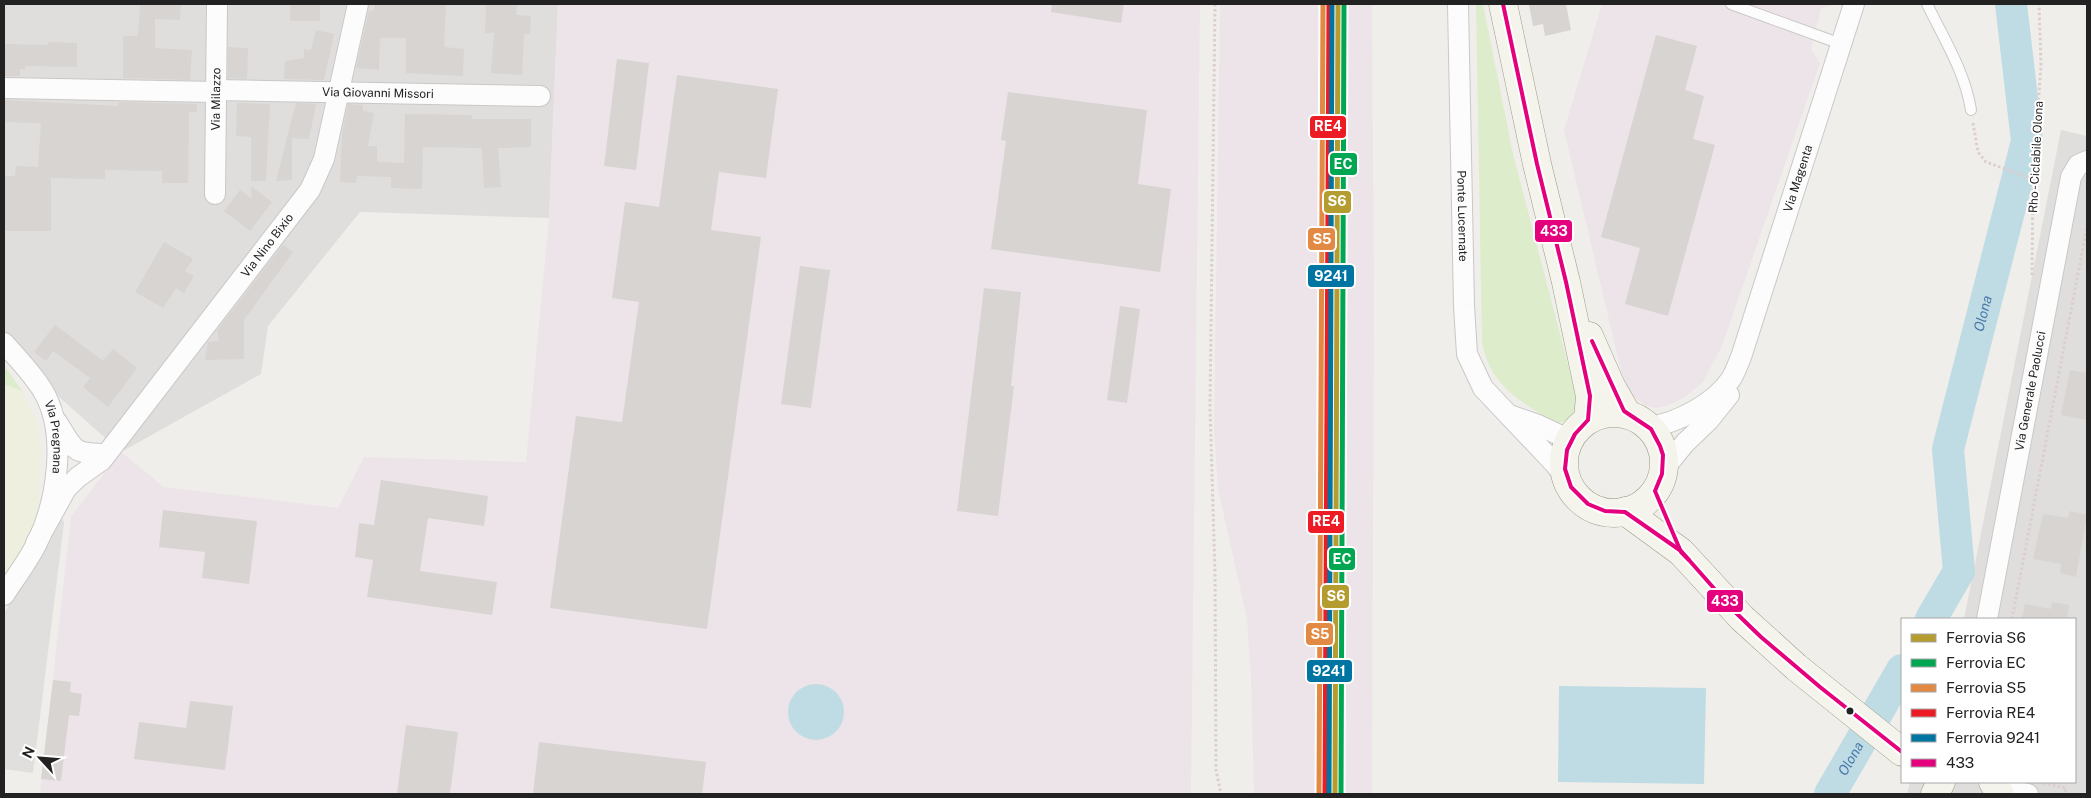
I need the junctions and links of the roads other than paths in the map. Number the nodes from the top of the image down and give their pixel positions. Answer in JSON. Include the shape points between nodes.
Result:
{"nodes":[{"id":1,"x":217,"y":4,"type":"edge"},
{"id":2,"x":358,"y":4,"type":"edge"},
{"id":3,"x":1458,"y":4,"type":"edge"},
{"id":4,"x":1503,"y":4,"type":"edge"},
{"id":5,"x":1731,"y":4,"type":"edge"},
{"id":6,"x":1854,"y":4,"type":"edge"},
{"id":7,"x":1927,"y":4,"type":"edge"},
{"id":8,"x":1841,"y":44,"type":"junction"},
{"id":9,"x":4,"y":88,"type":"edge"},
{"id":10,"x":216,"y":91,"type":"junction"},
{"id":11,"x":340,"y":91,"type":"junction"},
{"id":12,"x":540,"y":96,"type":"dead end"},
{"id":13,"x":1971,"y":110,"type":"road end"},
{"id":14,"x":2083,"y":163,"type":"edge"},
{"id":15,"x":215,"y":194,"type":"dead end"},
{"id":16,"x":1566,"y":282,"type":"junction"},
{"id":17,"x":4,"y":343,"type":"edge"},
{"id":18,"x":1742,"y":354,"type":"junction"},
{"id":19,"x":52,"y":414,"type":"junction"},
{"id":20,"x":1510,"y":415,"type":"junction"},
{"id":21,"x":1588,"y":420,"type":"junction"},
{"id":22,"x":1638,"y":421,"type":"junction"},
{"id":23,"x":1570,"y":440,"type":"junction"},
{"id":24,"x":106,"y":454,"type":"junction"},
{"id":25,"x":1568,"y":481,"type":"junction"},
{"id":26,"x":1659,"y":481,"type":"junction"},
{"id":27,"x":1625,"y":512,"type":"junction"},
{"id":28,"x":36,"y":543,"type":"junction"},
{"id":29,"x":1681,"y":552,"type":"junction"},
{"id":30,"x":4,"y":595,"type":"edge"},
{"id":31,"x":1987,"y":618,"type":"edge"},
{"id":32,"x":1901,"y":751,"type":"edge"},
{"id":33,"x":1997,"y":788,"type":"edge"},
{"id":34,"x":2028,"y":794,"type":"edge"}],
"edges":[{"from":1,"to":10,"type":"street","name":"Via Milazzo"},
{"from":2,"to":11,"type":"street","name":"Via Nino Bixio"},
{"from":3,"to":20,"type":"street","name":"Ponte Lucernate","via":[[1467,354],[1483,388]]},
{"from":4,"to":16,"type":"street"},
{"from":5,"to":8,"type":"lane"},
{"from":6,"to":8,"type":"street","name":"Via Magenta"},
{"from":7,"to":13,"type":"lane","via":[[1963,75]]},
{"from":8,"to":18,"type":"street","name":"Via Magenta"},
{"from":9,"to":10,"type":"street","name":"Via Giovanni Missori"},
{"from":10,"to":11,"type":"street","name":"Via Giovanni Missori"},
{"from":10,"to":15,"type":"street","name":"Via Milazzo"},
{"from":11,"to":12,"type":"street","name":"Via Giovanni Missori"},
{"from":11,"to":24,"type":"street","name":"Via Nino Bixio","via":[[324,160],[310,190]]},
{"from":14,"to":31,"type":"street","name":"Via Generale Paolucci","via":[[2071,177]]},
{"from":16,"to":21,"type":"street","via":[[1590,396]]},
{"from":16,"to":22,"type":"street","via":[[1611,386]]},
{"from":17,"to":19,"type":"street","name":"Via Pregnana","via":[[43,390]]},
{"from":18,"to":22,"type":"street","name":"Via Magenta","via":[[1733,377],[1703,406],[1662,425]]},
{"from":18,"to":26,"type":"street","name":"Via Magenta","via":[[1739,378],[1723,404],[1686,443]]},
{"from":19,"to":24,"type":"street","via":[[73,448],[84,453]]},
{"from":19,"to":28,"type":"street","name":"Via Pregnana","via":[[57,470],[47,514]]},
{"from":20,"to":23,"type":"street","name":"Ponte Lucernate"},
{"from":20,"to":25,"type":"street","name":"Ponte Lucernate"},
{"from":21,"to":22,"type":"street","via":[[1604,414]]},
{"from":21,"to":23,"type":"street"},
{"from":22,"to":26,"type":"street","via":[[1659,441],[1662,450]]},
{"from":23,"to":25,"type":"street","via":[[1565,457]]},
{"from":24,"to":28,"type":"street","name":"Via Nino Bixio","via":[[66,490]]},
{"from":25,"to":27,"type":"street","via":[[1576,495],[1590,506],[1605,512]]},
{"from":26,"to":27,"type":"street","via":[[1639,506]]},
{"from":26,"to":29,"type":"street"},
{"from":27,"to":29,"type":"street"},
{"from":28,"to":30,"type":"street","name":"Via Pregnana"},
{"from":29,"to":32,"type":"street","via":[[1742,618],[1796,667]]},
{"from":33,"to":34,"type":"street"}]}
